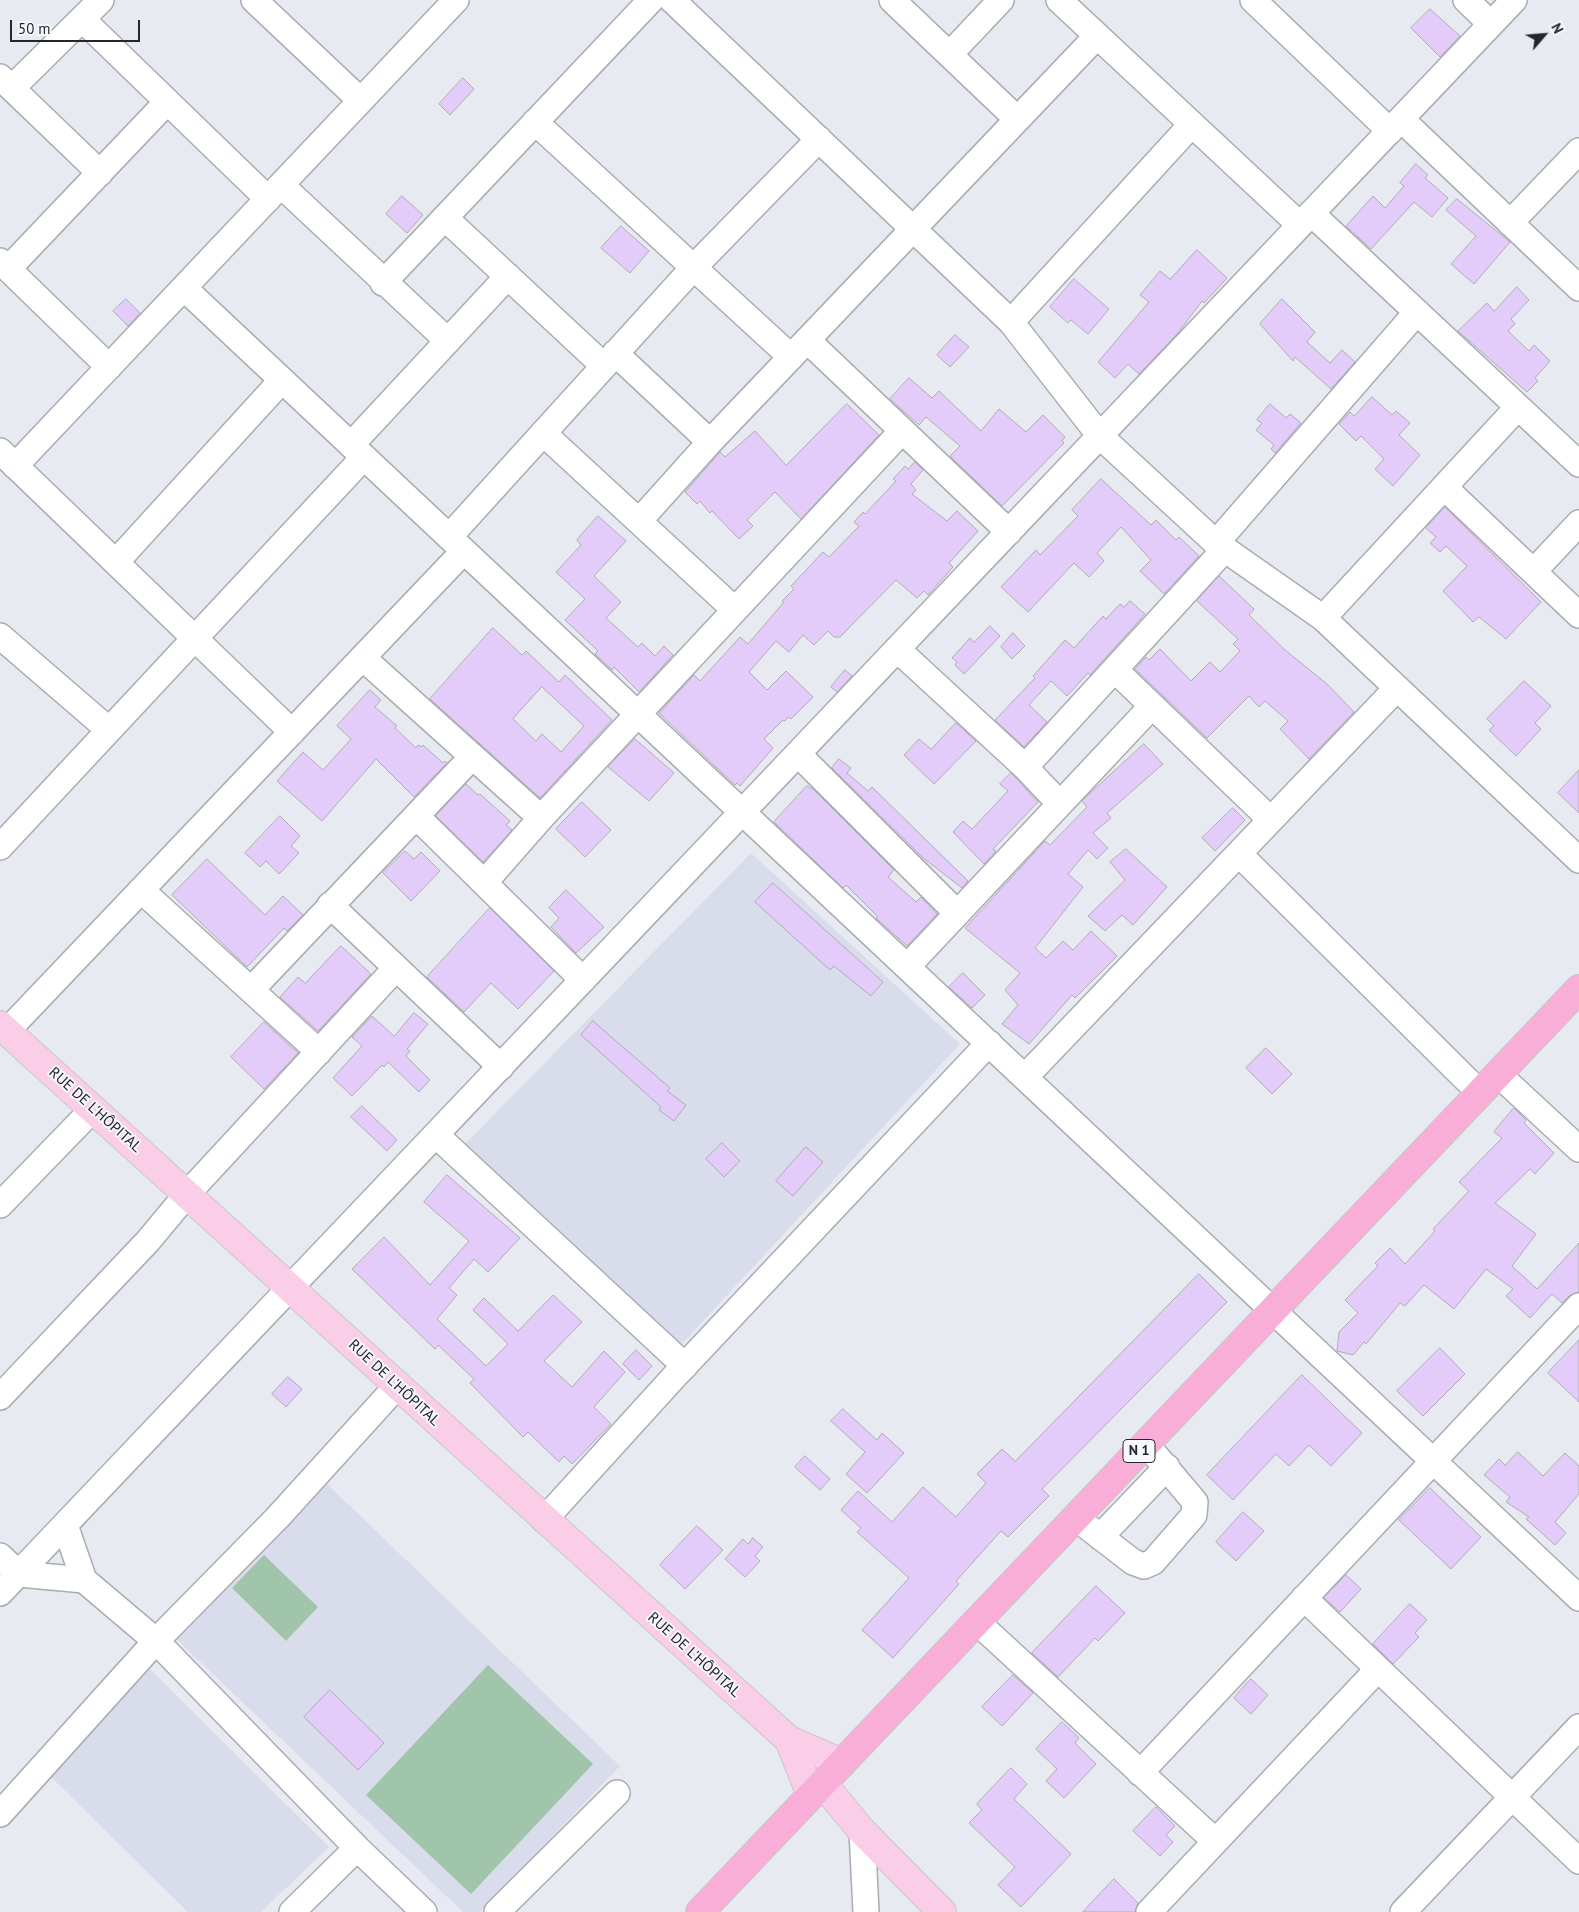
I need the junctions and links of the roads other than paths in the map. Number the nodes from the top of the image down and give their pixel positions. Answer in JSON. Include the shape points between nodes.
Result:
{"nodes":[{"id":1,"x":101,"y":0,"type":"edge"},
{"id":2,"x":456,"y":0,"type":"edge"},
{"id":3,"x":651,"y":0,"type":"edge"},
{"id":4,"x":672,"y":0,"type":"edge"},
{"id":5,"x":892,"y":0,"type":"edge"},
{"id":6,"x":1001,"y":0,"type":"edge"},
{"id":7,"x":1059,"y":0,"type":"edge"},
{"id":8,"x":1253,"y":0,"type":"edge"},
{"id":9,"x":1466,"y":0,"type":"edge"},
{"id":10,"x":1514,"y":0,"type":"edge"},
{"id":11,"x":261,"y":2,"type":"edge"},
{"id":12,"x":82,"y":19,"type":"junction"},
{"id":13,"x":1491,"y":24,"type":"junction"},
{"id":14,"x":1097,"y":36,"type":"junction"},
{"id":15,"x":950,"y":54,"type":"junction"},
{"id":16,"x":6,"y":83,"type":"edge"},
{"id":17,"x":360,"y":100,"type":"junction"},
{"id":18,"x":167,"y":102,"type":"junction"},
{"id":19,"x":1017,"y":120,"type":"junction"},
{"id":20,"x":535,"y":122,"type":"junction"},
{"id":21,"x":1192,"y":124,"type":"junction"},
{"id":22,"x":1396,"y":125,"type":"junction"},
{"id":23,"x":819,"y":139,"type":"junction"},
{"id":24,"x":1579,"y":151,"type":"edge"},
{"id":25,"x":100,"y":173,"type":"junction"},
{"id":26,"x":274,"y":192,"type":"junction"},
{"id":27,"x":445,"y":218,"type":"junction"},
{"id":28,"x":1306,"y":219,"type":"junction"},
{"id":29,"x":1510,"y":223,"type":"junction"},
{"id":30,"x":913,"y":228,"type":"junction"},
{"id":31,"x":4,"y":265,"type":"edge"},
{"id":32,"x":694,"y":267,"type":"junction"},
{"id":33,"x":508,"y":276,"type":"junction"},
{"id":34,"x":384,"y":283,"type":"junction"},
{"id":35,"x":184,"y":288,"type":"junction"},
{"id":36,"x":1579,"y":288,"type":"edge"},
{"id":37,"x":1416,"y":312,"type":"junction"},
{"id":38,"x":1011,"y":322,"type":"junction"},
{"id":39,"x":448,"y":341,"type":"junction"},
{"id":40,"x":799,"y":348,"type":"junction"},
{"id":41,"x":610,"y":359,"type":"junction"},
{"id":42,"x":109,"y":367,"type":"junction"},
{"id":43,"x":282,"y":380,"type":"junction"},
{"id":44,"x":1518,"y":407,"type":"junction"},
{"id":45,"x":902,"y":430,"type":"junction"},
{"id":46,"x":543,"y":432,"type":"junction"},
{"id":47,"x":1100,"y":436,"type":"junction"},
{"id":48,"x":710,"y":442,"type":"junction"},
{"id":49,"x":357,"y":451,"type":"junction"},
{"id":50,"x":7,"y":458,"type":"edge"},
{"id":51,"x":1579,"y":464,"type":"edge"},
{"id":52,"x":1444,"y":487,"type":"junction"},
{"id":53,"x":639,"y":521,"type":"junction"},
{"id":54,"x":1579,"y":523,"type":"edge"},
{"id":55,"x":1009,"y":532,"type":"junction"},
{"id":56,"x":456,"y":544,"type":"junction"},
{"id":57,"x":1221,"y":546,"type":"junction"},
{"id":58,"x":116,"y":562,"type":"junction"},
{"id":59,"x":1534,"y":571,"type":"junction"},
{"id":60,"x":735,"y":610,"type":"junction"},
{"id":61,"x":1579,"y":614,"type":"edge"},
{"id":62,"x":1324,"y":618,"type":"junction"},
{"id":63,"x":195,"y":638,"type":"junction"},
{"id":64,"x":3,"y":645,"type":"edge"},
{"id":65,"x":897,"y":649,"type":"junction"},
{"id":66,"x":363,"y":658,"type":"junction"},
{"id":67,"x":1115,"y":670,"type":"junction"},
{"id":68,"x":1397,"y":688,"type":"junction"},
{"id":69,"x":1152,"y":706,"type":"junction"},
{"id":70,"x":638,"y":714,"type":"junction"},
{"id":71,"x":109,"y":730,"type":"junction"},
{"id":72,"x":292,"y":732,"type":"junction"},
{"id":73,"x":798,"y":754,"type":"junction"},
{"id":74,"x":472,"y":757,"type":"junction"},
{"id":75,"x":1025,"y":767,"type":"junction"},
{"id":76,"x":1060,"y":804,"type":"junction"},
{"id":77,"x":742,"y":812,"type":"junction"},
{"id":78,"x":416,"y":816,"type":"junction"},
{"id":79,"x":540,"y":818,"type":"junction"},
{"id":80,"x":1271,"y":820,"type":"junction"},
{"id":81,"x":0,"y":847,"type":"edge"},
{"id":82,"x":1240,"y":855,"type":"junction"},
{"id":83,"x":1579,"y":860,"type":"edge"},
{"id":84,"x":484,"y":882,"type":"junction"},
{"id":85,"x":141,"y":890,"type":"junction"},
{"id":86,"x":330,"y":905,"type":"junction"},
{"id":87,"x":957,"y":914,"type":"junction"},
{"id":88,"x":907,"y":967,"type":"junction"},
{"id":89,"x":396,"y":968,"type":"junction"},
{"id":90,"x":583,"y":980,"type":"junction"},
{"id":91,"x":1579,"y":989,"type":"edge"},
{"id":92,"x":251,"y":990,"type":"junction"},
{"id":93,"x":3,"y":1028,"type":"edge"},
{"id":94,"x":988,"y":1044,"type":"junction"},
{"id":95,"x":319,"y":1052,"type":"junction"},
{"id":96,"x":500,"y":1067,"type":"junction"},
{"id":97,"x":1024,"y":1077,"type":"junction"},
{"id":98,"x":1489,"y":1084,"type":"junction"},
{"id":99,"x":93,"y":1109,"type":"junction"},
{"id":100,"x":436,"y":1135,"type":"junction"},
{"id":101,"x":1579,"y":1149,"type":"edge"},
{"id":102,"x":188,"y":1193,"type":"junction"},
{"id":103,"x":0,"y":1205,"type":"edge"},
{"id":104,"x":290,"y":1287,"type":"junction"},
{"id":105,"x":1273,"y":1310,"type":"junction"},
{"id":106,"x":1577,"y":1312,"type":"edge"},
{"id":107,"x":685,"y":1366,"type":"junction"},
{"id":108,"x":396,"y":1386,"type":"junction"},
{"id":109,"x":0,"y":1397,"type":"edge"},
{"id":110,"x":1146,"y":1444,"type":"junction"},
{"id":111,"x":1433,"y":1461,"type":"junction"},
{"id":112,"x":1167,"y":1467,"type":"junction"},
{"id":113,"x":1076,"y":1518,"type":"junction"},
{"id":114,"x":544,"y":1520,"type":"junction"},
{"id":115,"x":65,"y":1525,"type":"junction"},
{"id":116,"x":1100,"y":1536,"type":"junction"},
{"id":117,"x":0,"y":1556,"type":"edge"},
{"id":118,"x":19,"y":1574,"type":"junction"},
{"id":119,"x":84,"y":1580,"type":"junction"},
{"id":120,"x":0,"y":1593,"type":"edge"},
{"id":121,"x":1304,"y":1598,"type":"junction"},
{"id":122,"x":1579,"y":1598,"type":"edge"},
{"id":123,"x":977,"y":1622,"type":"junction"},
{"id":124,"x":156,"y":1641,"type":"junction"},
{"id":125,"x":1378,"y":1668,"type":"junction"},
{"id":126,"x":1579,"y":1728,"type":"edge"},
{"id":127,"x":790,"y":1740,"type":"junction"},
{"id":128,"x":842,"y":1763,"type":"junction"},
{"id":129,"x":1140,"y":1773,"type":"junction"},
{"id":130,"x":817,"y":1789,"type":"junction"},
{"id":131,"x":617,"y":1793,"type":"dead end"},
{"id":132,"x":1512,"y":1797,"type":"junction"},
{"id":133,"x":0,"y":1814,"type":"edge"},
{"id":134,"x":862,"y":1831,"type":"junction"},
{"id":135,"x":1214,"y":1842,"type":"junction"},
{"id":136,"x":356,"y":1848,"type":"junction"},
{"id":137,"x":1579,"y":1861,"type":"edge"},
{"id":138,"x":292,"y":1912,"type":"edge"},
{"id":139,"x":424,"y":1912,"type":"edge"},
{"id":140,"x":497,"y":1912,"type":"edge"},
{"id":141,"x":700,"y":1912,"type":"edge"},
{"id":142,"x":866,"y":1912,"type":"edge"},
{"id":143,"x":942,"y":1912,"type":"edge"},
{"id":144,"x":1149,"y":1912,"type":"edge"},
{"id":145,"x":1404,"y":1912,"type":"edge"}],
"edges":[{"from":1,"to":12,"type":"street"},
{"from":2,"to":17,"type":"street"},
{"from":3,"to":20,"type":"street"},
{"from":4,"to":23,"type":"street"},
{"from":5,"to":15,"type":"street"},
{"from":6,"to":15,"type":"street"},
{"from":7,"to":14,"type":"street"},
{"from":8,"to":22,"type":"street"},
{"from":9,"to":13,"type":"street"},
{"from":10,"to":13,"type":"street"},
{"from":11,"to":17,"type":"street"},
{"from":12,"to":16,"type":"street"},
{"from":12,"to":18,"type":"street"},
{"from":13,"to":22,"type":"street"},
{"from":14,"to":19,"type":"street"},
{"from":14,"to":21,"type":"street"},
{"from":15,"to":19,"type":"street"},
{"from":16,"to":25,"type":"street"},
{"from":17,"to":26,"type":"street"},
{"from":18,"to":25,"type":"street"},
{"from":18,"to":26,"type":"street"},
{"from":19,"to":30,"type":"street"},
{"from":20,"to":27,"type":"street"},
{"from":20,"to":32,"type":"street"},
{"from":21,"to":28,"type":"street"},
{"from":21,"to":38,"type":"street"},
{"from":22,"to":28,"type":"street"},
{"from":22,"to":29,"type":"street"},
{"from":23,"to":30,"type":"street"},
{"from":23,"to":32,"type":"street"},
{"from":24,"to":29,"type":"street"},
{"from":25,"to":31,"type":"street"},
{"from":26,"to":34,"type":"street"},
{"from":26,"to":35,"type":"street"},
{"from":27,"to":33,"type":"street"},
{"from":27,"to":34,"type":"street"},
{"from":28,"to":37,"type":"street"},
{"from":28,"to":47,"type":"street"},
{"from":29,"to":36,"type":"street"},
{"from":30,"to":38,"type":"street"},
{"from":30,"to":40,"type":"street"},
{"from":31,"to":42,"type":"street"},
{"from":32,"to":40,"type":"street"},
{"from":32,"to":41,"type":"street"},
{"from":33,"to":39,"type":"street"},
{"from":33,"to":41,"type":"street"},
{"from":34,"to":39,"type":"street"},
{"from":35,"to":42,"type":"street"},
{"from":35,"to":43,"type":"street"},
{"from":37,"to":44,"type":"street"},
{"from":37,"to":57,"type":"street"},
{"from":38,"to":47,"type":"street"},
{"from":39,"to":49,"type":"street"},
{"from":40,"to":45,"type":"street"},
{"from":40,"to":48,"type":"street"},
{"from":41,"to":46,"type":"street"},
{"from":41,"to":48,"type":"street"},
{"from":42,"to":50,"type":"street"},
{"from":43,"to":49,"type":"street"},
{"from":43,"to":58,"type":"street"},
{"from":44,"to":51,"type":"street"},
{"from":44,"to":52,"type":"street"},
{"from":45,"to":55,"type":"street"},
{"from":45,"to":60,"type":"street"},
{"from":46,"to":53,"type":"street"},
{"from":46,"to":56,"type":"street"},
{"from":47,"to":55,"type":"street"},
{"from":47,"to":57,"type":"street"},
{"from":48,"to":53,"type":"street"},
{"from":49,"to":56,"type":"street"},
{"from":49,"to":63,"type":"street"},
{"from":50,"to":58,"type":"street"},
{"from":52,"to":59,"type":"street"},
{"from":52,"to":62,"type":"street"},
{"from":53,"to":60,"type":"street"},
{"from":54,"to":59,"type":"street"},
{"from":55,"to":65,"type":"street"},
{"from":56,"to":66,"type":"street"},
{"from":56,"to":70,"type":"street"},
{"from":57,"to":62,"type":"street"},
{"from":57,"to":67,"type":"street"},
{"from":58,"to":63,"type":"street"},
{"from":59,"to":61,"type":"street"},
{"from":60,"to":70,"type":"street"},
{"from":62,"to":68,"type":"street"},
{"from":63,"to":71,"type":"street"},
{"from":63,"to":72,"type":"street"},
{"from":64,"to":71,"type":"street"},
{"from":65,"to":73,"type":"street"},
{"from":65,"to":75,"type":"street"},
{"from":66,"to":72,"type":"street"},
{"from":66,"to":74,"type":"street"},
{"from":67,"to":69,"type":"street"},
{"from":67,"to":75,"type":"street"},
{"from":68,"to":80,"type":"street"},
{"from":68,"to":83,"type":"street"},
{"from":69,"to":76,"type":"street"},
{"from":69,"to":80,"type":"street"},
{"from":70,"to":77,"type":"street"},
{"from":70,"to":79,"type":"street"},
{"from":71,"to":81,"type":"street"},
{"from":72,"to":85,"type":"street"},
{"from":73,"to":77,"type":"street"},
{"from":73,"to":87,"type":"street"},
{"from":74,"to":78,"type":"street"},
{"from":74,"to":79,"type":"street"},
{"from":75,"to":76,"type":"street"},
{"from":76,"to":87,"type":"street"},
{"from":77,"to":88,"type":"street"},
{"from":77,"to":90,"type":"street"},
{"from":78,"to":84,"type":"street"},
{"from":78,"to":86,"type":"street"},
{"from":79,"to":84,"type":"street"},
{"from":80,"to":82,"type":"street"},
{"from":82,"to":97,"type":"street"},
{"from":82,"to":98,"type":"street"},
{"from":84,"to":90,"type":"street"},
{"from":85,"to":92,"type":"street"},
{"from":85,"to":93,"type":"street"},
{"from":86,"to":89,"type":"street"},
{"from":86,"to":92,"type":"street"},
{"from":87,"to":88,"type":"street"},
{"from":88,"to":94,"type":"street"},
{"from":89,"to":95,"type":"street"},
{"from":89,"to":96,"type":"street"},
{"from":90,"to":96,"type":"street"},
{"from":91,"to":98,"type":"highway","number":"N 1"},
{"from":92,"to":95,"type":"street"},
{"from":93,"to":99,"type":"main road","name":"RUE DE L'HÔPITAL"},
{"from":94,"to":97,"type":"street"},
{"from":94,"to":107,"type":"street"},
{"from":95,"to":102,"type":"street"},
{"from":96,"to":100,"type":"street"},
{"from":97,"to":105,"type":"street"},
{"from":98,"to":101,"type":"street"},
{"from":98,"to":105,"type":"highway","number":"N 1"},
{"from":99,"to":102,"type":"main road","name":"RUE DE L'HÔPITAL"},
{"from":99,"to":103,"type":"street"},
{"from":100,"to":104,"type":"street"},
{"from":100,"to":107,"type":"street"},
{"from":102,"to":104,"type":"main road","name":"RUE DE L'HÔPITAL"},
{"from":102,"to":109,"type":"street","via":[[148,1241]]},
{"from":104,"to":108,"type":"main road","name":"RUE DE L'HÔPITAL"},
{"from":104,"to":115,"type":"street"},
{"from":105,"to":110,"type":"highway","number":"N 1"},
{"from":105,"to":111,"type":"street"},
{"from":106,"to":111,"type":"street"},
{"from":107,"to":114,"type":"street"},
{"from":108,"to":114,"type":"main road","name":"RUE DE L'HÔPITAL"},
{"from":108,"to":124,"type":"street","via":[[278,1517]]},
{"from":110,"to":112,"type":"street"},
{"from":110,"to":113,"type":"highway","number":"N 1"},
{"from":111,"to":121,"type":"street"},
{"from":111,"to":122,"type":"street"},
{"from":112,"to":116,"type":"street"},
{"from":112,"to":116,"type":"street","via":[[1195,1502],[1194,1515],[1153,1562],[1144,1566],[1133,1562]]},
{"from":113,"to":116,"type":"street"},
{"from":113,"to":123,"type":"highway","number":"N 1"},
{"from":114,"to":127,"type":"main road","name":"RUE DE L'HÔPITAL"},
{"from":115,"to":118,"type":"street"},
{"from":115,"to":119,"type":"street"},
{"from":117,"to":118,"type":"street"},
{"from":118,"to":119,"type":"street"},
{"from":118,"to":120,"type":"street"},
{"from":119,"to":124,"type":"street"},
{"from":121,"to":125,"type":"street"},
{"from":121,"to":129,"type":"street"},
{"from":123,"to":128,"type":"highway","number":"N 1"},
{"from":123,"to":129,"type":"street"},
{"from":124,"to":133,"type":"street"},
{"from":124,"to":136,"type":"street"},
{"from":125,"to":132,"type":"street"},
{"from":125,"to":135,"type":"street"},
{"from":126,"to":132,"type":"street"},
{"from":127,"to":128,"type":"main road"},
{"from":127,"to":130,"type":"main road"},
{"from":128,"to":130,"type":"highway","number":"N 1"},
{"from":129,"to":135,"type":"street"},
{"from":130,"to":134,"type":"main road"},
{"from":130,"to":141,"type":"highway","number":"N 1"},
{"from":131,"to":140,"type":"street"},
{"from":132,"to":137,"type":"street"},
{"from":132,"to":145,"type":"street"},
{"from":134,"to":142,"type":"street"},
{"from":134,"to":143,"type":"main road"},
{"from":135,"to":144,"type":"street"},
{"from":136,"to":138,"type":"street"},
{"from":136,"to":139,"type":"street"}]}
